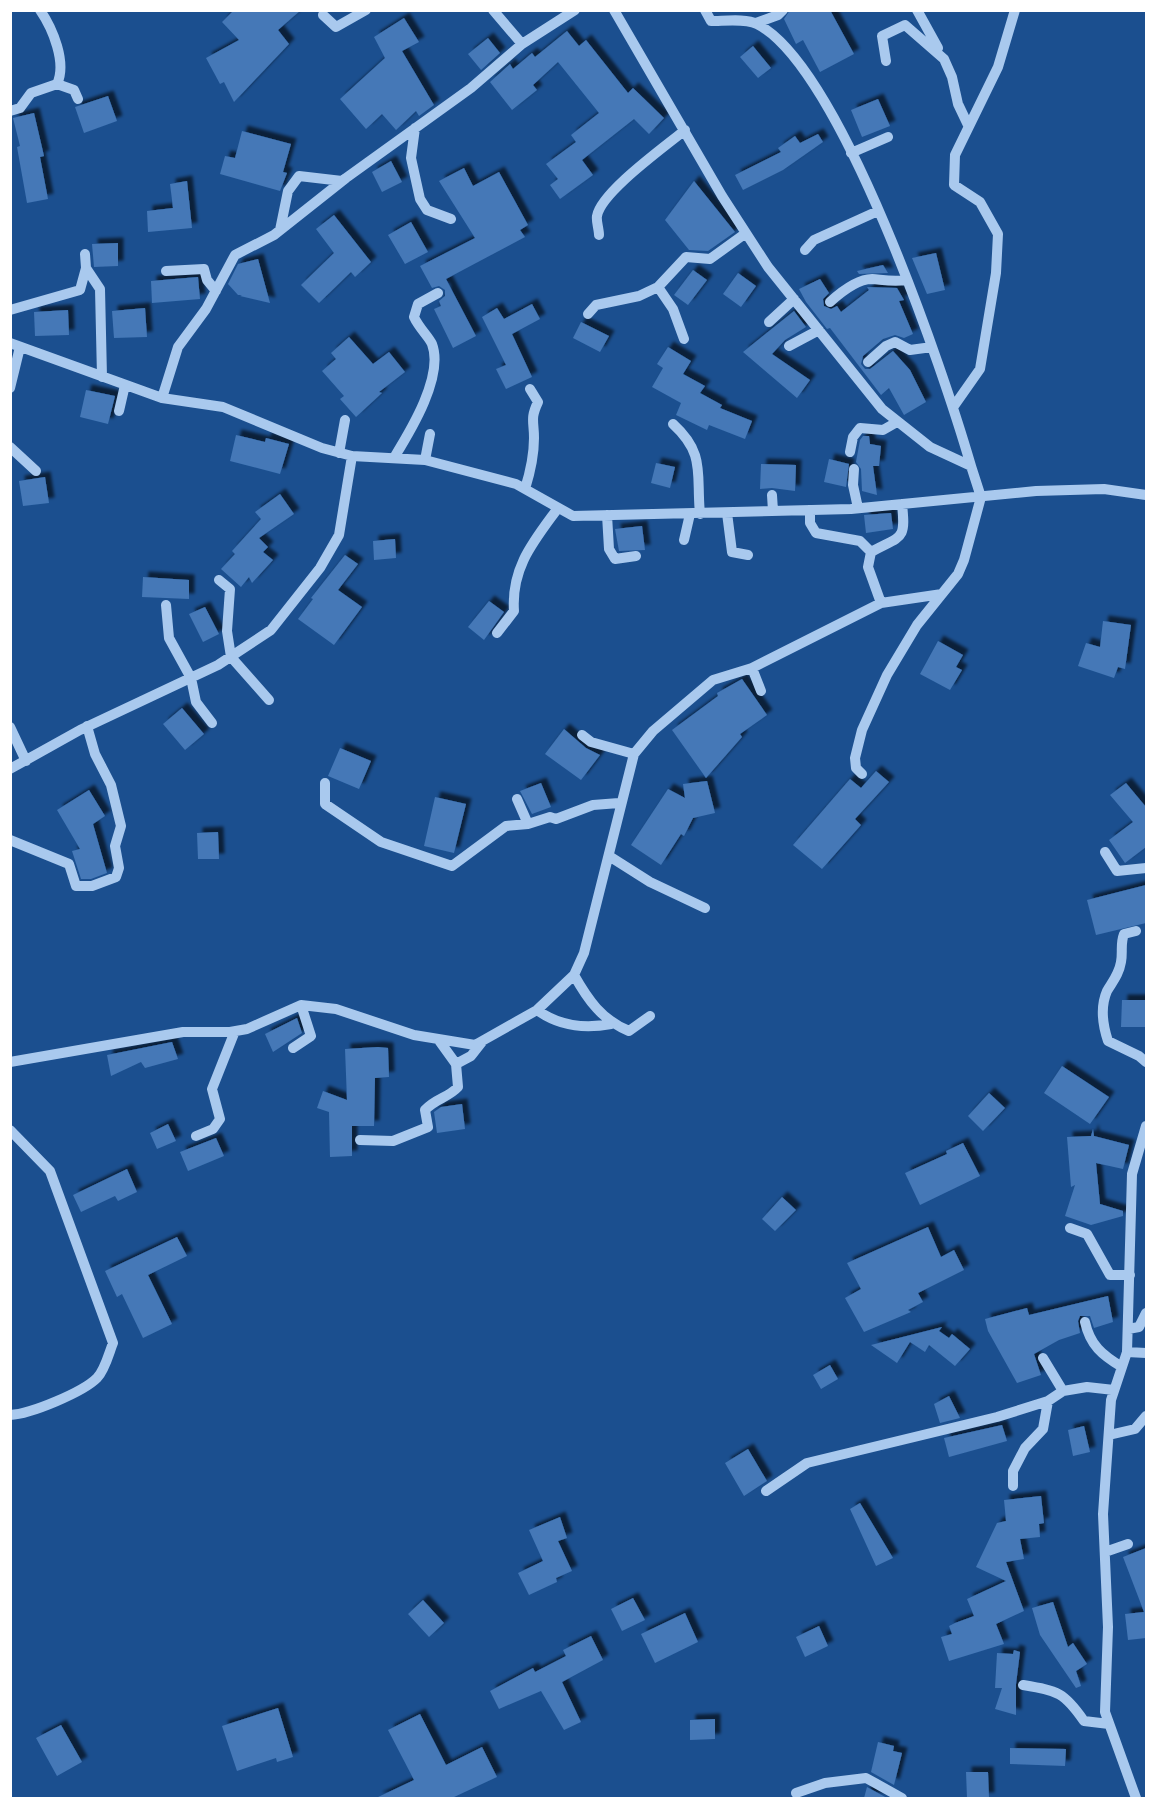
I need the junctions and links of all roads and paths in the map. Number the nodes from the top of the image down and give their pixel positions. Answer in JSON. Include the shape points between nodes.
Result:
{"nodes":[{"id":1,"x":40,"y":10,"type":"edge"},
{"id":2,"x":366,"y":10,"type":"edge"},
{"id":3,"x":493,"y":10,"type":"edge"},
{"id":4,"x":575,"y":10,"type":"edge"},
{"id":5,"x":614,"y":10,"type":"edge"},
{"id":6,"x":705,"y":10,"type":"edge"},
{"id":7,"x":783,"y":10,"type":"edge"},
{"id":8,"x":916,"y":10,"type":"edge"},
{"id":9,"x":1015,"y":10,"type":"edge"},
{"id":10,"x":323,"y":15,"type":"dead end"},
{"id":11,"x":756,"y":23,"type":"junction"},
{"id":12,"x":522,"y":44,"type":"junction"},
{"id":13,"x":944,"y":59,"type":"junction"},
{"id":14,"x":886,"y":61,"type":"dead end"},
{"id":15,"x":57,"y":84,"type":"junction"},
{"id":16,"x":78,"y":99,"type":"dead end"},
{"id":17,"x":10,"y":111,"type":"edge"},
{"id":18,"x":968,"y":125,"type":"junction"},
{"id":19,"x":415,"y":128,"type":"junction"},
{"id":20,"x":686,"y":130,"type":"junction"},
{"id":21,"x":888,"y":137,"type":"dead end"},
{"id":22,"x":851,"y":153,"type":"junction"},
{"id":23,"x":342,"y":181,"type":"junction"},
{"id":24,"x":878,"y":211,"type":"junction"},
{"id":25,"x":451,"y":219,"type":"dead end"},
{"id":26,"x":280,"y":230,"type":"junction"},
{"id":27,"x":746,"y":233,"type":"junction"},
{"id":28,"x":599,"y":235,"type":"dead end"},
{"id":29,"x":805,"y":250,"type":"dead end"},
{"id":30,"x":85,"y":254,"type":"dead end"},
{"id":31,"x":86,"y":268,"type":"junction"},
{"id":32,"x":166,"y":271,"type":"dead end"},
{"id":33,"x":906,"y":280,"type":"junction"},
{"id":34,"x":658,"y":287,"type":"junction"},
{"id":35,"x":216,"y":291,"type":"junction"},
{"id":36,"x":438,"y":293,"type":"dead end"},
{"id":37,"x":794,"y":299,"type":"junction"},
{"id":38,"x":830,"y":302,"type":"dead end"},
{"id":39,"x":10,"y":310,"type":"edge"},
{"id":40,"x":588,"y":314,"type":"dead end"},
{"id":41,"x":769,"y":322,"type":"dead end"},
{"id":42,"x":819,"y":330,"type":"junction"},
{"id":43,"x":684,"y":339,"type":"dead end"},
{"id":44,"x":15,"y":345,"type":"edge"},
{"id":45,"x":789,"y":346,"type":"dead end"},
{"id":46,"x":932,"y":347,"type":"junction"},
{"id":47,"x":868,"y":362,"type":"dead end"},
{"id":48,"x":102,"y":377,"type":"junction"},
{"id":49,"x":125,"y":385,"type":"junction"},
{"id":50,"x":10,"y":388,"type":"edge"},
{"id":51,"x":530,"y":388,"type":"dead end"},
{"id":52,"x":162,"y":398,"type":"junction"},
{"id":53,"x":954,"y":406,"type":"junction"},
{"id":54,"x":119,"y":411,"type":"dead end"},
{"id":55,"x":345,"y":420,"type":"dead end"},
{"id":56,"x":897,"y":422,"type":"junction"},
{"id":57,"x":673,"y":424,"type":"dead end"},
{"id":58,"x":430,"y":434,"type":"dead end"},
{"id":59,"x":10,"y":447,"type":"edge"},
{"id":60,"x":850,"y":452,"type":"dead end"},
{"id":61,"x":339,"y":453,"type":"junction"},
{"id":62,"x":352,"y":456,"type":"junction"},
{"id":63,"x":395,"y":456,"type":"junction"},
{"id":64,"x":425,"y":460,"type":"junction"},
{"id":65,"x":971,"y":466,"type":"junction"},
{"id":66,"x":854,"y":469,"type":"dead end"},
{"id":67,"x":36,"y":471,"type":"dead end"},
{"id":68,"x":525,"y":489,"type":"junction"},
{"id":69,"x":772,"y":495,"type":"dead end"},
{"id":70,"x":1146,"y":495,"type":"edge"},
{"id":71,"x":981,"y":497,"type":"junction"},
{"id":72,"x":902,"y":504,"type":"junction"},
{"id":73,"x":558,"y":508,"type":"junction"},
{"id":74,"x":858,"y":508,"type":"junction"},
{"id":75,"x":810,"y":510,"type":"junction"},
{"id":76,"x":773,"y":512,"type":"junction"},
{"id":77,"x":727,"y":513,"type":"junction"},
{"id":78,"x":695,"y":514,"type":"junction"},
{"id":79,"x":607,"y":515,"type":"junction"},
{"id":80,"x":684,"y":540,"type":"dead end"},
{"id":81,"x":871,"y":552,"type":"junction"},
{"id":82,"x":748,"y":555,"type":"dead end"},
{"id":83,"x":636,"y":556,"type":"dead end"},
{"id":84,"x":219,"y":580,"type":"dead end"},
{"id":85,"x":942,"y":594,"type":"junction"},
{"id":86,"x":881,"y":603,"type":"junction"},
{"id":87,"x":166,"y":605,"type":"dead end"},
{"id":88,"x":497,"y":633,"type":"dead end"},
{"id":89,"x":231,"y":657,"type":"junction"},
{"id":90,"x":752,"y":668,"type":"junction"},
{"id":91,"x":190,"y":678,"type":"junction"},
{"id":92,"x":761,"y":691,"type":"dead end"},
{"id":93,"x":269,"y":700,"type":"dead end"},
{"id":94,"x":212,"y":723,"type":"dead end"},
{"id":95,"x":87,"y":726,"type":"junction"},
{"id":96,"x":10,"y":727,"type":"edge"},
{"id":97,"x":582,"y":735,"type":"dead end"},
{"id":98,"x":633,"y":754,"type":"junction"},
{"id":99,"x":26,"y":760,"type":"junction"},
{"id":100,"x":10,"y":769,"type":"edge"},
{"id":101,"x":862,"y":774,"type":"dead end"},
{"id":102,"x":325,"y":783,"type":"dead end"},
{"id":103,"x":517,"y":799,"type":"dead end"},
{"id":104,"x":619,"y":803,"type":"junction"},
{"id":105,"x":528,"y":824,"type":"junction"},
{"id":106,"x":10,"y":840,"type":"edge"},
{"id":107,"x":1106,"y":852,"type":"dead end"},
{"id":108,"x":609,"y":856,"type":"junction"},
{"id":109,"x":1146,"y":868,"type":"edge"},
{"id":110,"x":705,"y":908,"type":"dead end"},
{"id":111,"x":1136,"y":931,"type":"dead end"},
{"id":112,"x":574,"y":975,"type":"junction"},
{"id":113,"x":301,"y":1005,"type":"junction"},
{"id":114,"x":537,"y":1010,"type":"junction"},
{"id":115,"x":650,"y":1016,"type":"dead end"},
{"id":116,"x":611,"y":1024,"type":"junction"},
{"id":117,"x":235,"y":1031,"type":"junction"},
{"id":118,"x":438,"y":1039,"type":"junction"},
{"id":119,"x":484,"y":1040,"type":"junction"},
{"id":120,"x":293,"y":1048,"type":"dead end"},
{"id":121,"x":10,"y":1062,"type":"edge"},
{"id":122,"x":1146,"y":1062,"type":"edge"},
{"id":123,"x":456,"y":1064,"type":"junction"},
{"id":124,"x":1146,"y":1126,"type":"edge"},
{"id":125,"x":10,"y":1130,"type":"edge"},
{"id":126,"x":196,"y":1136,"type":"dead end"},
{"id":127,"x":360,"y":1140,"type":"dead end"},
{"id":128,"x":1070,"y":1227,"type":"dead end"},
{"id":129,"x":1130,"y":1275,"type":"junction"},
{"id":130,"x":1146,"y":1313,"type":"edge"},
{"id":131,"x":1085,"y":1322,"type":"dead end"},
{"id":132,"x":1128,"y":1329,"type":"junction"},
{"id":133,"x":1127,"y":1352,"type":"junction"},
{"id":134,"x":1146,"y":1353,"type":"edge"},
{"id":135,"x":1043,"y":1358,"type":"dead end"},
{"id":136,"x":1122,"y":1367,"type":"junction"},
{"id":137,"x":1114,"y":1390,"type":"junction"},
{"id":138,"x":1063,"y":1391,"type":"junction"},
{"id":139,"x":1048,"y":1401,"type":"junction"},
{"id":140,"x":10,"y":1415,"type":"edge"},
{"id":141,"x":1146,"y":1416,"type":"edge"},
{"id":142,"x":1109,"y":1435,"type":"junction"},
{"id":143,"x":1013,"y":1486,"type":"dead end"},
{"id":144,"x":766,"y":1491,"type":"dead end"},
{"id":145,"x":1128,"y":1544,"type":"dead end"},
{"id":146,"x":1105,"y":1552,"type":"junction"},
{"id":147,"x":1023,"y":1685,"type":"dead end"},
{"id":148,"x":1109,"y":1724,"type":"junction"},
{"id":149,"x":796,"y":1792,"type":"dead end"},
{"id":150,"x":902,"y":1798,"type":"edge"},
{"id":151,"x":1136,"y":1798,"type":"edge"}],
"edges":[{"from":1,"to":15,"type":"street","via":[[61,57]]},
{"from":2,"to":10,"type":"street","via":[[336,27]]},
{"from":3,"to":12,"type":"street"},
{"from":4,"to":12,"type":"street"},
{"from":5,"to":20,"type":"street"},
{"from":6,"to":11,"type":"street","via":[[711,21]]},
{"from":7,"to":11,"type":"street"},
{"from":8,"to":13,"type":"street"},
{"from":9,"to":18,"type":"street","via":[[998,67]]},
{"from":11,"to":22,"type":"street","via":[[789,50],[816,89]]},
{"from":12,"to":19,"type":"street","via":[[471,88]]},
{"from":13,"to":14,"type":"street","via":[[905,25],[882,36]]},
{"from":13,"to":18,"type":"street","via":[[957,104]]},
{"from":15,"to":16,"type":"street","via":[[74,90]]},
{"from":15,"to":17,"type":"street","via":[[31,93],[20,108]]},
{"from":18,"to":53,"type":"street","via":[[955,155],[954,185],[980,202],[998,234],[996,273],[980,369]]},
{"from":19,"to":23,"type":"street"},
{"from":19,"to":25,"type":"street","via":[[411,158],[420,199],[427,210]]},
{"from":20,"to":27,"type":"street"},
{"from":20,"to":28,"type":"street","via":[[606,198],[597,215]]},
{"from":21,"to":22,"type":"street"},
{"from":22,"to":24,"type":"street"},
{"from":23,"to":26,"type":"street"},
{"from":23,"to":26,"type":"street","via":[[299,176],[288,190]]},
{"from":24,"to":29,"type":"street","via":[[814,240]]},
{"from":24,"to":33,"type":"street"},
{"from":26,"to":35,"type":"street","via":[[235,255]]},
{"from":27,"to":34,"type":"street","via":[[710,259],[686,257]]},
{"from":27,"to":37,"type":"street"},
{"from":30,"to":31,"type":"street"},
{"from":31,"to":39,"type":"street","via":[[80,290]]},
{"from":31,"to":48,"type":"street","via":[[100,289]]},
{"from":32,"to":35,"type":"street","via":[[204,269]]},
{"from":33,"to":38,"type":"street","via":[[870,279],[846,288]]},
{"from":33,"to":46,"type":"street"},
{"from":34,"to":40,"type":"street","via":[[618,302],[596,305]]},
{"from":34,"to":43,"type":"street","via":[[674,309]]},
{"from":35,"to":52,"type":"street","via":[[178,347]]},
{"from":36,"to":63,"type":"street","via":[[418,304],[414,317],[419,330],[432,343],[434,360],[423,405]]},
{"from":37,"to":41,"type":"street"},
{"from":37,"to":42,"type":"street"},
{"from":42,"to":45,"type":"street"},
{"from":42,"to":56,"type":"street","via":[[863,387]]},
{"from":44,"to":48,"type":"street"},
{"from":44,"to":50,"type":"street"},
{"from":46,"to":47,"type":"street","via":[[910,350],[895,342]]},
{"from":46,"to":53,"type":"street"},
{"from":48,"to":49,"type":"street"},
{"from":49,"to":52,"type":"street"},
{"from":49,"to":54,"type":"street"},
{"from":51,"to":68,"type":"street","via":[[538,402],[531,415],[532,466]]},
{"from":52,"to":61,"type":"street","via":[[223,407]]},
{"from":53,"to":65,"type":"street"},
{"from":55,"to":61,"type":"street"},
{"from":56,"to":60,"type":"street","via":[[883,430],[860,428]]},
{"from":56,"to":65,"type":"street","via":[[930,447]]},
{"from":57,"to":78,"type":"street","via":[[699,458]]},
{"from":58,"to":64,"type":"street"},
{"from":59,"to":67,"type":"street"},
{"from":61,"to":62,"type":"street"},
{"from":62,"to":63,"type":"street"},
{"from":62,"to":89,"type":"street","via":[[339,535],[320,568],[271,630]]},
{"from":63,"to":64,"type":"street"},
{"from":64,"to":68,"type":"street"},
{"from":65,"to":71,"type":"street"},
{"from":66,"to":74,"type":"street"},
{"from":68,"to":73,"type":"street"},
{"from":69,"to":76,"type":"street"},
{"from":70,"to":71,"type":"street","via":[[1104,489]]},
{"from":71,"to":72,"type":"street"},
{"from":71,"to":85,"type":"street","via":[[964,560]]},
{"from":72,"to":74,"type":"street"},
{"from":72,"to":81,"type":"street","via":[[904,529],[900,537]]},
{"from":73,"to":79,"type":"street","via":[[573,516]]},
{"from":73,"to":88,"type":"street","via":[[523,556],[513,595],[514,611]]},
{"from":74,"to":75,"type":"street"},
{"from":75,"to":76,"type":"street"},
{"from":75,"to":81,"type":"street","via":[[810,523],[816,533],[860,542]]},
{"from":76,"to":77,"type":"street"},
{"from":77,"to":78,"type":"street"},
{"from":77,"to":82,"type":"street","via":[[732,552]]},
{"from":78,"to":79,"type":"street"},
{"from":78,"to":80,"type":"street"},
{"from":79,"to":83,"type":"street","via":[[609,549],[615,560]]},
{"from":81,"to":86,"type":"street","via":[[868,567]]},
{"from":84,"to":89,"type":"street","via":[[230,590],[227,631]]},
{"from":85,"to":86,"type":"street"},
{"from":85,"to":101,"type":"street","via":[[887,675],[862,730],[855,759]]},
{"from":86,"to":90,"type":"street"},
{"from":87,"to":91,"type":"street","via":[[169,638]]},
{"from":89,"to":91,"type":"street"},
{"from":89,"to":93,"type":"street"},
{"from":90,"to":92,"type":"street"},
{"from":90,"to":98,"type":"street","via":[[713,680],[653,730]]},
{"from":91,"to":94,"type":"street","via":[[196,702]]},
{"from":91,"to":95,"type":"street"},
{"from":95,"to":99,"type":"street"},
{"from":95,"to":106,"type":"street","via":[[94,754],[111,785],[121,826],[115,846],[119,868],[116,877],[92,886],[76,886],[69,864]]},
{"from":96,"to":99,"type":"street"},
{"from":97,"to":98,"type":"street","via":[[591,742]]},
{"from":98,"to":104,"type":"street"},
{"from":99,"to":100,"type":"street"},
{"from":102,"to":105,"type":"street","via":[[325,804],[381,842],[452,866],[506,826]]},
{"from":103,"to":105,"type":"street"},
{"from":104,"to":105,"type":"street","via":[[593,805],[556,819]]},
{"from":104,"to":108,"type":"street"},
{"from":107,"to":109,"type":"street","via":[[1117,871]]},
{"from":108,"to":110,"type":"street","via":[[650,882]]},
{"from":108,"to":112,"type":"street","via":[[584,953]]},
{"from":111,"to":122,"type":"street","via":[[1124,934],[1121,941],[1122,959],[1118,976],[1106,993],[1103,1026],[1108,1041]]},
{"from":112,"to":114,"type":"street"},
{"from":112,"to":116,"type":"street"},
{"from":113,"to":117,"type":"street"},
{"from":113,"to":118,"type":"street","via":[[319,1005]]},
{"from":113,"to":120,"type":"street","via":[[311,1036]]},
{"from":114,"to":116,"type":"street","via":[[574,1026]]},
{"from":114,"to":119,"type":"street"},
{"from":115,"to":116,"type":"street","via":[[629,1031]]},
{"from":117,"to":121,"type":"street","via":[[183,1032]]},
{"from":117,"to":126,"type":"street","via":[[212,1089],[219,1119],[213,1129]]},
{"from":118,"to":119,"type":"street","via":[[475,1045]]},
{"from":118,"to":123,"type":"street"},
{"from":119,"to":123,"type":"street","via":[[471,1056]]},
{"from":123,"to":127,"type":"street","via":[[458,1087],[451,1095],[434,1099],[425,1110],[428,1127],[393,1141]]},
{"from":124,"to":129,"type":"street","via":[[1132,1174]]},
{"from":125,"to":140,"type":"street","via":[[50,1171],[113,1343],[98,1377],[56,1402],[24,1415]]},
{"from":128,"to":129,"type":"street","via":[[1088,1234],[1110,1275]]},
{"from":129,"to":132,"type":"street"},
{"from":130,"to":132,"type":"street","via":[[1139,1328]]},
{"from":131,"to":136,"type":"street","via":[[1100,1354]]},
{"from":132,"to":133,"type":"street"},
{"from":133,"to":134,"type":"street"},
{"from":133,"to":136,"type":"street"},
{"from":135,"to":138,"type":"street"},
{"from":136,"to":137,"type":"street"},
{"from":137,"to":138,"type":"street","via":[[1087,1387]]},
{"from":137,"to":142,"type":"street"},
{"from":138,"to":139,"type":"street"},
{"from":139,"to":143,"type":"street","via":[[1042,1429],[1025,1448],[1013,1471]]},
{"from":139,"to":144,"type":"street","via":[[915,1439],[807,1463]]},
{"from":141,"to":142,"type":"street","via":[[1135,1429]]},
{"from":142,"to":146,"type":"street","via":[[1103,1514]]},
{"from":145,"to":146,"type":"street"},
{"from":146,"to":148,"type":"street","via":[[1105,1713]]},
{"from":147,"to":148,"type":"street","via":[[1052,1690],[1069,1700],[1084,1721]]},
{"from":148,"to":151,"type":"street"},
{"from":149,"to":150,"type":"street","via":[[825,1783],[866,1778]]}]}
